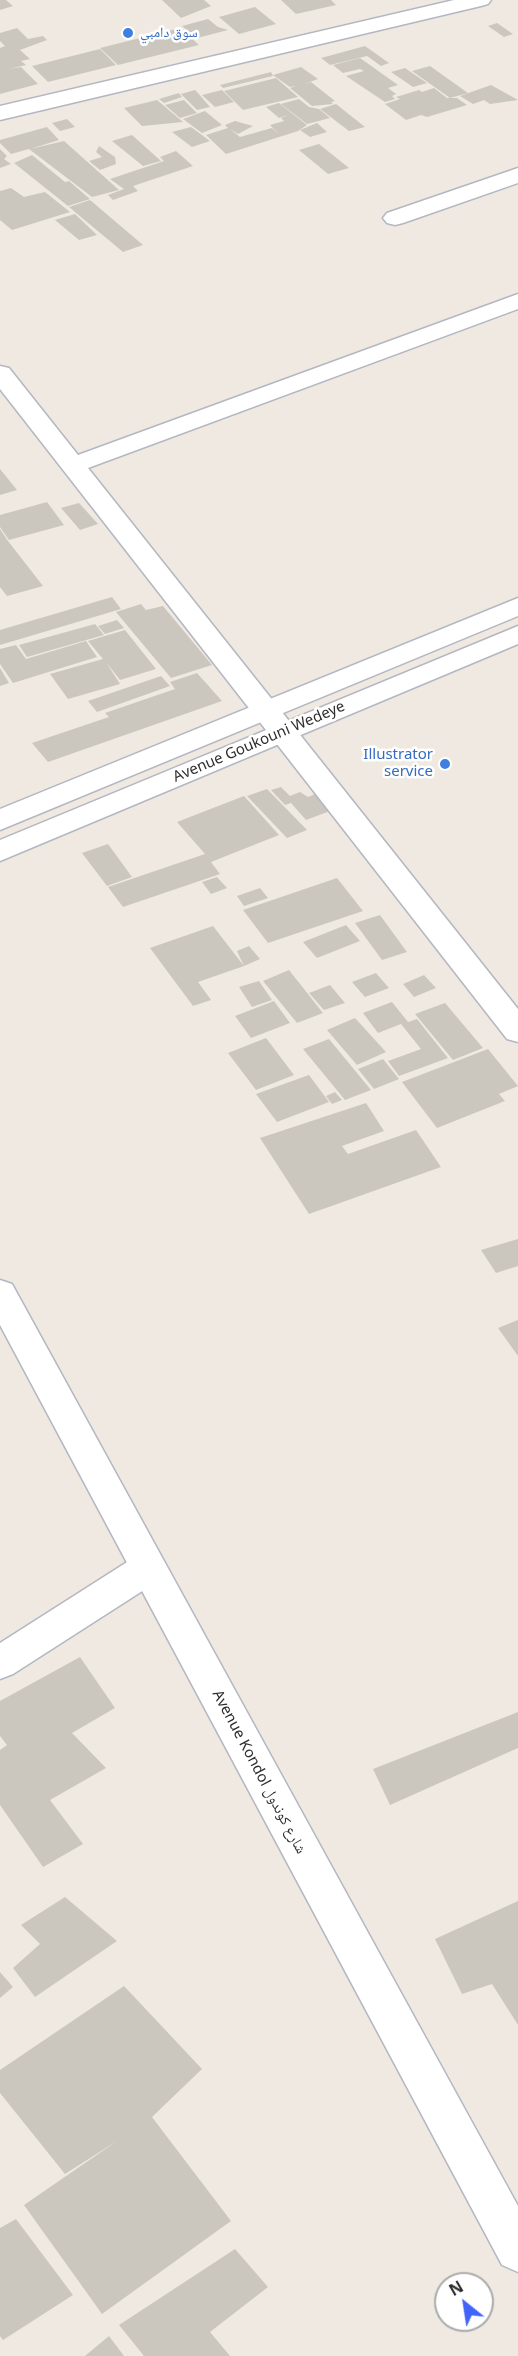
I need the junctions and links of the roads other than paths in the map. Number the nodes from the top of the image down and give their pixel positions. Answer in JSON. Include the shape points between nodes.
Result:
{"nodes":[{"id":1,"x":481,"y":0,"type":"edge"},
{"id":2,"x":0,"y":113,"type":"edge"},
{"id":3,"x":518,"y":175,"type":"edge"},
{"id":4,"x":395,"y":218,"type":"dead end"},
{"id":5,"x":518,"y":301,"type":"edge"},
{"id":6,"x":0,"y":373,"type":"edge"},
{"id":7,"x":73,"y":465,"type":"junction"},
{"id":8,"x":518,"y":606,"type":"edge"},
{"id":9,"x":518,"y":634,"type":"edge"},
{"id":10,"x":274,"y":722,"type":"junction"},
{"id":11,"x":0,"y":820,"type":"edge"},
{"id":12,"x":0,"y":851,"type":"edge"},
{"id":13,"x":518,"y":1031,"type":"edge"},
{"id":14,"x":0,"y":1293,"type":"edge"},
{"id":15,"x":148,"y":1568,"type":"junction"},
{"id":16,"x":0,"y":1663,"type":"edge"},
{"id":17,"x":518,"y":2250,"type":"edge"}],
"edges":[{"from":1,"to":2,"type":"street"},
{"from":3,"to":4,"type":"street"},
{"from":5,"to":7,"type":"street"},
{"from":6,"to":7,"type":"street"},
{"from":7,"to":10,"type":"street"},
{"from":8,"to":10,"type":"street","name":"Avenue Goukouni Wedeye"},
{"from":9,"to":10,"type":"street","name":"Avenue Goukouni Wedeye"},
{"from":10,"to":11,"type":"street","name":"Avenue Goukouni Wedeye"},
{"from":10,"to":12,"type":"street","name":"Avenue Goukouni Wedeye"},
{"from":10,"to":13,"type":"street"},
{"from":14,"to":15,"type":"street","name":"Avenue Kondol شارع كوندول"},
{"from":15,"to":16,"type":"street"},
{"from":15,"to":17,"type":"street","name":"Avenue Kondol شارع كوندول"}]}
